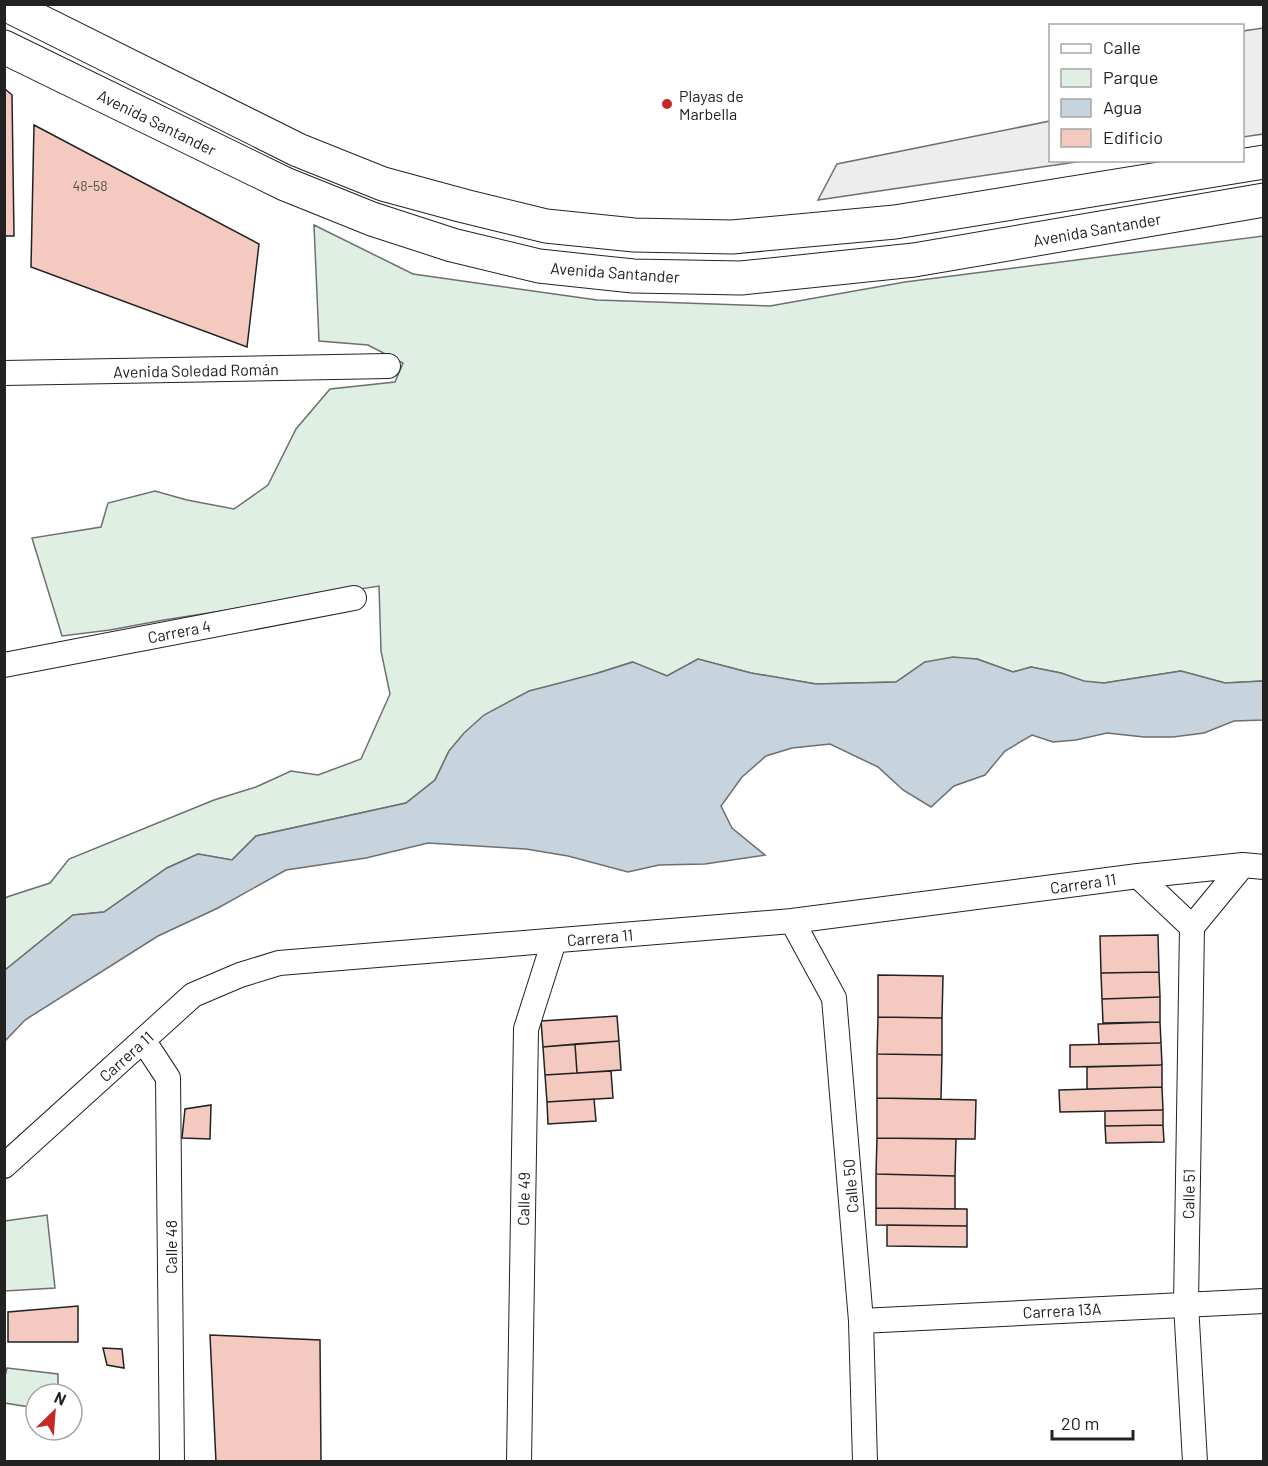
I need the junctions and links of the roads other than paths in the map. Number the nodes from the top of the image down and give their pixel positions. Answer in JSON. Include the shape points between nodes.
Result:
{"nodes":[{"id":1,"x":5,"y":4,"type":"edge"},
{"id":2,"x":4,"y":47,"type":"edge"},
{"id":3,"x":1263,"y":162,"type":"edge"},
{"id":4,"x":1263,"y":200,"type":"edge"},
{"id":5,"x":388,"y":366,"type":"dead end"},
{"id":6,"x":4,"y":373,"type":"edge"},
{"id":7,"x":354,"y":598,"type":"dead end"},
{"id":8,"x":4,"y":665,"type":"edge"},
{"id":9,"x":1253,"y":866,"type":"edge"},
{"id":10,"x":1138,"y":876,"type":"junction"},
{"id":11,"x":792,"y":921,"type":"junction"},
{"id":12,"x":1192,"y":927,"type":"junction"},
{"id":13,"x":554,"y":941,"type":"junction"},
{"id":14,"x":143,"y":1040,"type":"junction"},
{"id":15,"x":4,"y":1166,"type":"edge"},
{"id":16,"x":1263,"y":1301,"type":"edge"},
{"id":17,"x":1186,"y":1304,"type":"junction"},
{"id":18,"x":861,"y":1321,"type":"junction"},
{"id":19,"x":171,"y":1461,"type":"edge"},
{"id":20,"x":519,"y":1461,"type":"edge"},
{"id":21,"x":865,"y":1461,"type":"edge"},
{"id":22,"x":1196,"y":1461,"type":"edge"}],
"edges":[{"from":1,"to":3,"type":"highway","via":[[298,150],[383,184],[546,226],[634,235],[732,237],[895,222]]},
{"from":2,"to":4,"type":"highway","name":"Avenida Santander","via":[[285,184],[372,219],[452,245],[539,266],[633,276],[741,278],[914,260]]},
{"from":5,"to":6,"type":"street","name":"Avenida Soledad Román"},
{"from":7,"to":8,"type":"street","name":"Carrera 4"},
{"from":9,"to":10,"type":"street","name":"Carrera 11"},
{"from":9,"to":12,"type":"street"},
{"from":10,"to":11,"type":"street","name":"Carrera 11"},
{"from":10,"to":12,"type":"street"},
{"from":11,"to":13,"type":"street","name":"Carrera 11"},
{"from":11,"to":18,"type":"street","name":"Calle 50","via":[[834,998]]},
{"from":12,"to":17,"type":"street","name":"Calle 51"},
{"from":13,"to":14,"type":"street","name":"Carrera 11","via":[[279,963],[194,995]]},
{"from":13,"to":20,"type":"street","name":"Calle 49","via":[[526,1029]]},
{"from":14,"to":15,"type":"street","name":"Carrera 11"},
{"from":14,"to":19,"type":"street","name":"Calle 48","via":[[168,1078]]},
{"from":16,"to":17,"type":"street","name":"Carrera 13A"},
{"from":17,"to":18,"type":"street","name":"Carrera 13A"},
{"from":17,"to":22,"type":"street","name":"Calle 51"},
{"from":18,"to":21,"type":"street","name":"Calle 50"}]}
